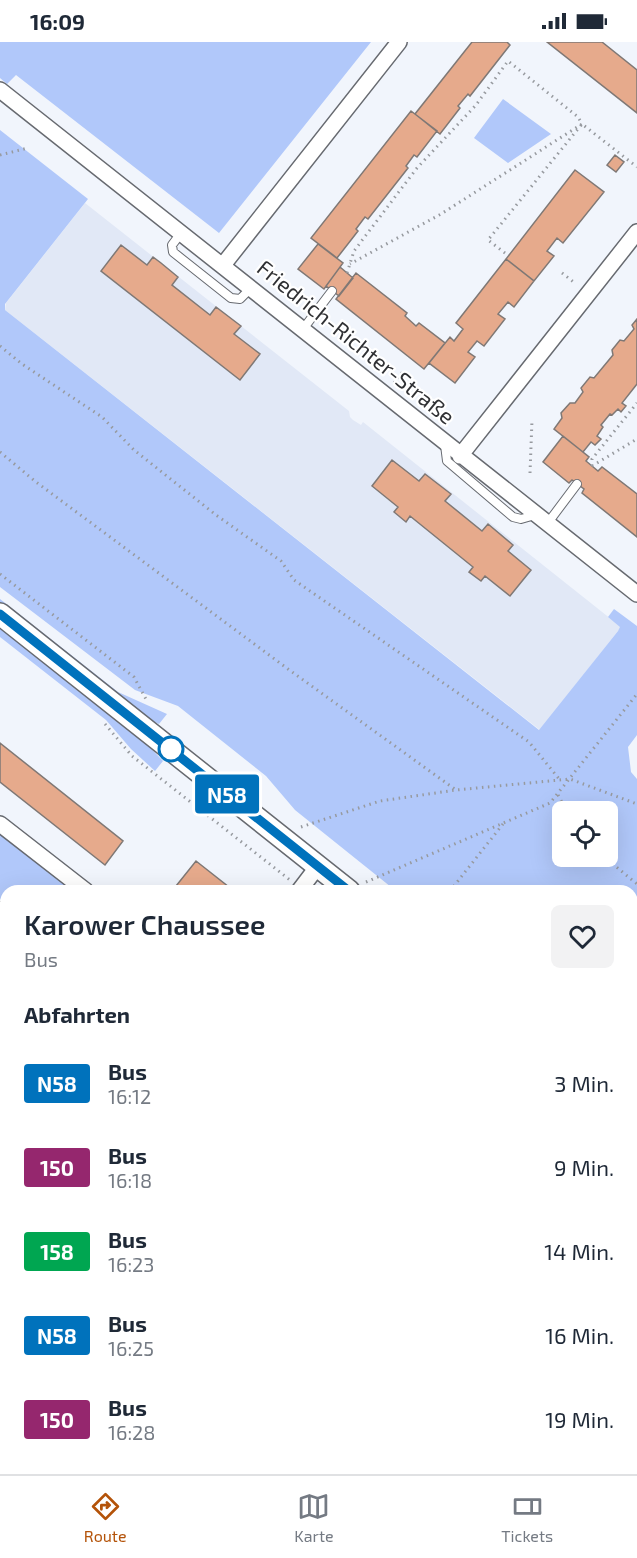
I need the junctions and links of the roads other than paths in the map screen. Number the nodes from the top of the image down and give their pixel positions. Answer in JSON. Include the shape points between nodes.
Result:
{"nodes":[{"id":1,"x":399,"y":42,"type":"edge"},
{"id":2,"x":0,"y":90,"type":"edge"},
{"id":3,"x":637,"y":232,"type":"edge"},
{"id":4,"x":181,"y":233,"type":"junction"},
{"id":5,"x":223,"y":265,"type":"junction"},
{"id":6,"x":251,"y":288,"type":"junction"},
{"id":7,"x":332,"y":291,"type":"dead end"},
{"id":8,"x":303,"y":329,"type":"junction"},
{"id":9,"x":445,"y":443,"type":"junction"},
{"id":10,"x":460,"y":456,"type":"junction"},
{"id":11,"x":577,"y":484,"type":"dead end"},
{"id":12,"x":541,"y":520,"type":"junction"},
{"id":13,"x":637,"y":594,"type":"edge"},
{"id":14,"x":0,"y":614,"type":"edge"},
{"id":15,"x":0,"y":824,"type":"edge"},
{"id":16,"x":318,"y":866,"type":"junction"},
{"id":17,"x":78,"y":885,"type":"edge"},
{"id":18,"x":304,"y":885,"type":"edge"},
{"id":19,"x":356,"y":885,"type":"edge"}],
"edges":[{"from":1,"to":5,"type":"street","name":"Friedrich-Richter-Straße"},
{"from":2,"to":4,"type":"street","name":"Friedrich-Richter-Straße"},
{"from":3,"to":10,"type":"street","name":"Friedrich-Richter-Straße"},
{"from":4,"to":5,"type":"street","name":"Friedrich-Richter-Straße"},
{"from":4,"to":6,"type":"lane","via":[[172,245],[173,252],[223,292],[240,299]]},
{"from":5,"to":6,"type":"street","name":"Friedrich-Richter-Straße"},
{"from":6,"to":8,"type":"street","name":"Friedrich-Richter-Straße"},
{"from":7,"to":8,"type":"lane"},
{"from":8,"to":9,"type":"street","name":"Friedrich-Richter-Straße"},
{"from":9,"to":10,"type":"street","name":"Friedrich-Richter-Straße"},
{"from":9,"to":12,"type":"lane","via":[[447,461],[513,517]]},
{"from":10,"to":12,"type":"street","name":"Friedrich-Richter-Straße"},
{"from":11,"to":12,"type":"lane"},
{"from":12,"to":13,"type":"street","name":"Friedrich-Richter-Straße"},
{"from":14,"to":16,"type":"main road"},
{"from":15,"to":17,"type":"street"},
{"from":16,"to":18,"type":"street"},
{"from":16,"to":19,"type":"main road"}]}
